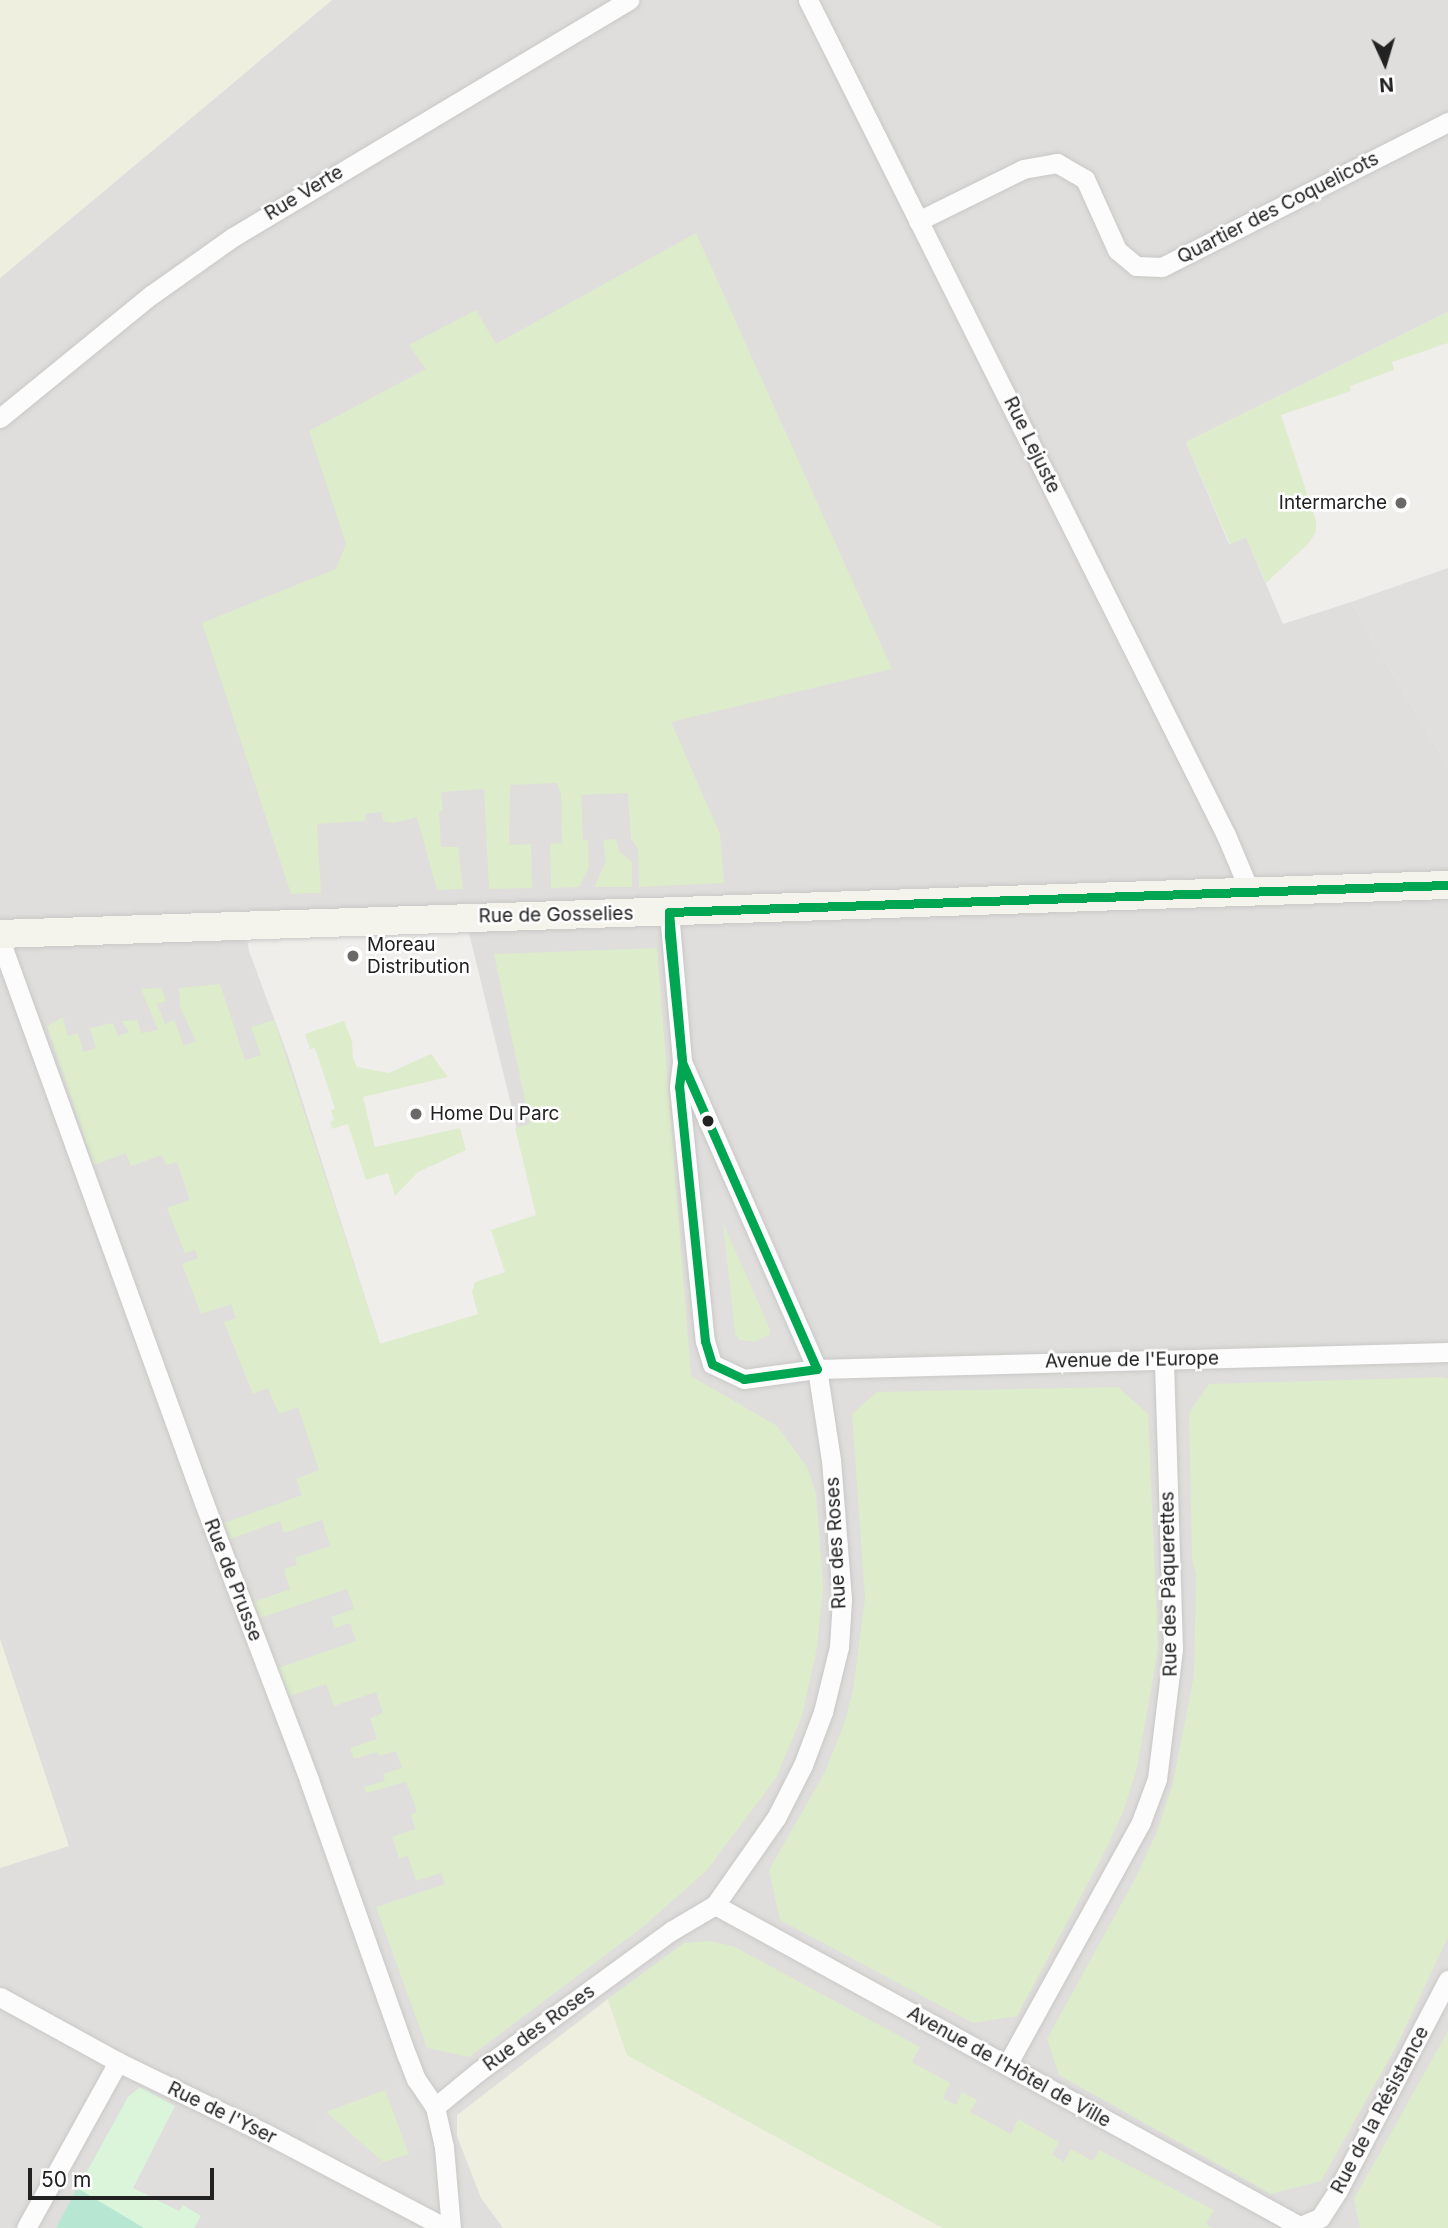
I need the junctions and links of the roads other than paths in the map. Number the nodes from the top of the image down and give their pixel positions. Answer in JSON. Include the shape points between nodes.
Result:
{"nodes":[{"id":1,"x":629,"y":0,"type":"edge"},
{"id":2,"x":808,"y":0,"type":"edge"},
{"id":3,"x":1448,"y":122,"type":"edge"},
{"id":4,"x":918,"y":221,"type":"junction"},
{"id":5,"x":0,"y":418,"type":"edge"},
{"id":6,"x":1448,"y":886,"type":"edge"},
{"id":7,"x":1250,"y":892,"type":"junction"},
{"id":8,"x":669,"y":912,"type":"junction"},
{"id":9,"x":1,"y":934,"type":"edge"},
{"id":10,"x":682,"y":1062,"type":"junction"},
{"id":11,"x":1448,"y":1352,"type":"edge"},
{"id":12,"x":1164,"y":1359,"type":"junction"},
{"id":13,"x":817,"y":1369,"type":"junction"},
{"id":14,"x":715,"y":1905,"type":"junction"},
{"id":15,"x":1448,"y":1980,"type":"edge"},
{"id":16,"x":0,"y":1997,"type":"edge"},
{"id":17,"x":118,"y":2062,"type":"junction"},
{"id":18,"x":1007,"y":2065,"type":"junction"},
{"id":19,"x":435,"y":2107,"type":"junction"},
{"id":20,"x":1299,"y":2227,"type":"edge"},
{"id":21,"x":26,"y":2228,"type":"edge"},
{"id":22,"x":448,"y":2228,"type":"edge"}],
"edges":[{"from":1,"to":5,"type":"street","name":"Rue Verte","via":[[233,237],[151,295]]},
{"from":2,"to":4,"type":"street","name":"Rue Lejuste"},
{"from":3,"to":4,"type":"street","name":"Quartier des Coquelicots","via":[[1162,267],[1136,266],[1117,250],[1085,179],[1057,163],[1023,169]]},
{"from":4,"to":7,"type":"street","name":"Rue Lejuste","via":[[1220,823]]},
{"from":6,"to":7,"type":"main road","name":"Rue de Gosselies"},
{"from":7,"to":8,"type":"main road","name":"Rue de Gosselies"},
{"from":8,"to":9,"type":"main road","name":"Rue de Gosselies"},
{"from":8,"to":10,"type":"street"},
{"from":9,"to":19,"type":"street","name":"Rue de Prusse","via":[[407,2056]]},
{"from":10,"to":13,"type":"street","name":"Rue des Roses"},
{"from":10,"to":13,"type":"street","via":[[679,1087],[705,1341],[712,1364],[744,1379]]},
{"from":11,"to":12,"type":"street","name":"Avenue de l'Europe"},
{"from":12,"to":13,"type":"street","name":"Avenue de l'Europe"},
{"from":12,"to":18,"type":"street","name":"Rue des Pâquerettes","via":[[1173,1649],[1157,1779],[1134,1834]]},
{"from":13,"to":14,"type":"street","name":"Rue des Roses","via":[[831,1460],[842,1599],[839,1647],[823,1712],[803,1765],[776,1818]]},
{"from":14,"to":18,"type":"street","name":"Avenue de l'Hôtel de Ville"},
{"from":14,"to":19,"type":"street","name":"Rue des Roses","via":[[671,1931]]},
{"from":15,"to":20,"type":"street","name":"Rue de la Résistance","via":[[1338,2190],[1320,2218]]},
{"from":16,"to":17,"type":"street","name":"Rue de l'Yser"},
{"from":17,"to":21,"type":"street"},
{"from":17,"to":22,"type":"street","name":"Rue de l'Yser"},
{"from":18,"to":20,"type":"street","name":"Avenue de l'Hôtel de Ville"},
{"from":19,"to":22,"type":"street","name":"Rue de Prusse","via":[[444,2147]]}]}
